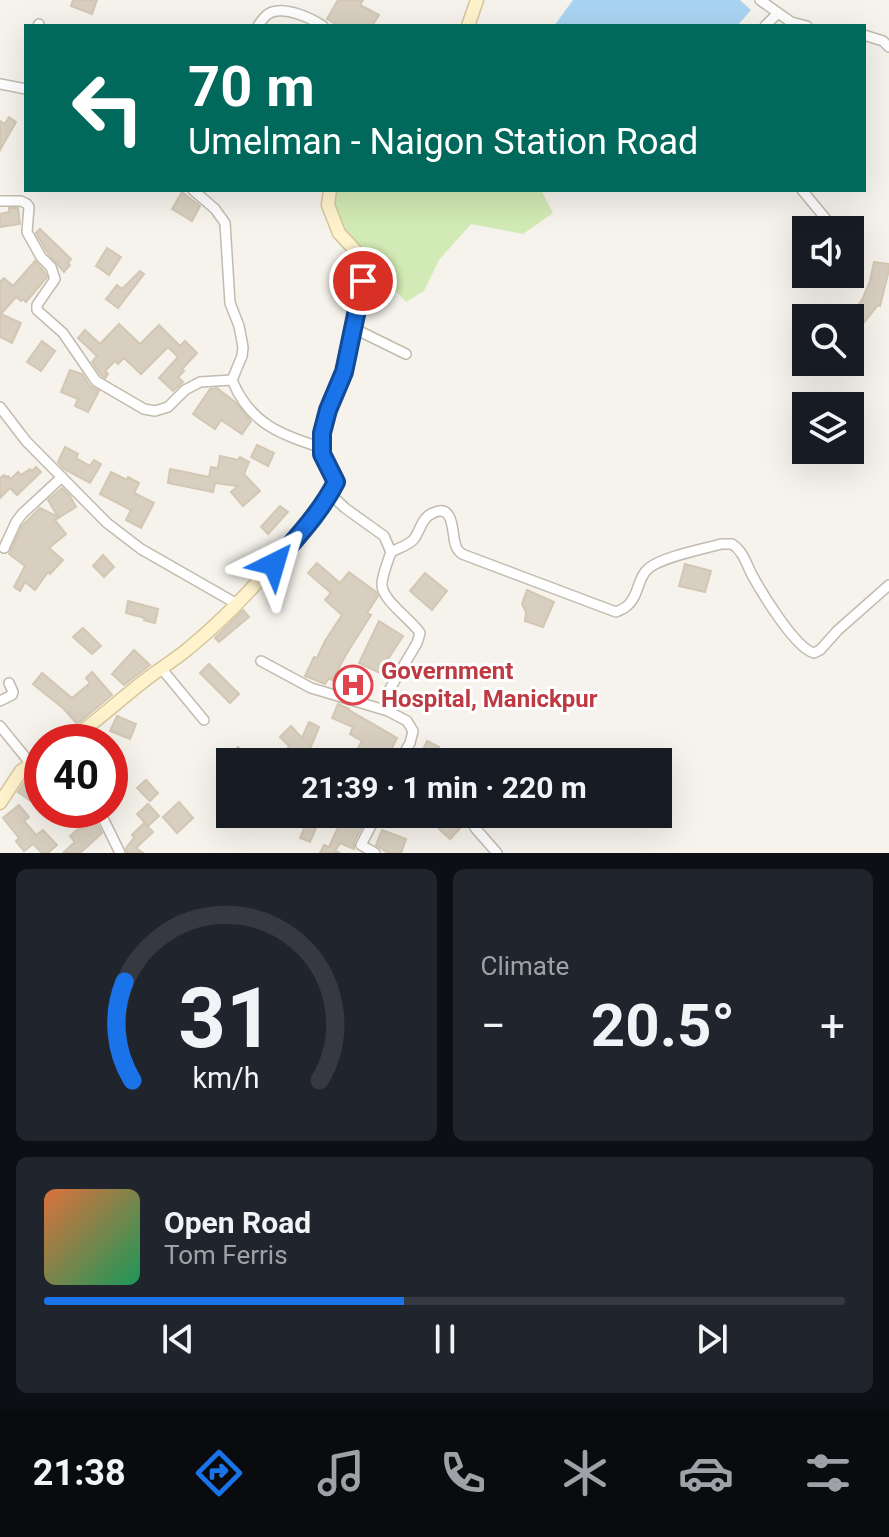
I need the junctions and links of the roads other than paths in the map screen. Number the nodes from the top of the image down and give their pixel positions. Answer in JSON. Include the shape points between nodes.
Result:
{"nodes":[{"id":1,"x":477,"y":0,"type":"edge"},
{"id":2,"x":760,"y":0,"type":"edge"},
{"id":3,"x":778,"y":13,"type":"junction"},
{"id":4,"x":259,"y":24,"type":"edge"},
{"id":5,"x":320,"y":24,"type":"edge"},
{"id":6,"x":469,"y":24,"type":"edge"},
{"id":7,"x":767,"y":24,"type":"edge"},
{"id":8,"x":799,"y":24,"type":"edge"},
{"id":9,"x":866,"y":36,"type":"edge"},
{"id":10,"x":889,"y":47,"type":"edge"},
{"id":11,"x":0,"y":84,"type":"edge"},
{"id":12,"x":24,"y":85,"type":"edge"},
{"id":13,"x":195,"y":192,"type":"edge"},
{"id":14,"x":330,"y":192,"type":"edge"},
{"id":15,"x":804,"y":192,"type":"edge"},
{"id":16,"x":0,"y":201,"type":"edge"},
{"id":17,"x":823,"y":216,"type":"edge"},
{"id":18,"x":353,"y":328,"type":"junction"},
{"id":19,"x":406,"y":354,"type":"dead end"},
{"id":20,"x":232,"y":380,"type":"junction"},
{"id":21,"x":0,"y":407,"type":"edge"},
{"id":22,"x":322,"y":448,"type":"junction"},
{"id":23,"x":62,"y":477,"type":"junction"},
{"id":24,"x":330,"y":494,"type":"junction"},
{"id":25,"x":4,"y":548,"type":"dead end"},
{"id":26,"x":391,"y":552,"type":"junction"},
{"id":27,"x":889,"y":585,"type":"edge"},
{"id":28,"x":237,"y":604,"type":"junction"},
{"id":29,"x":261,"y":661,"type":"dead end"},
{"id":30,"x":161,"y":668,"type":"junction"},
{"id":31,"x":9,"y":683,"type":"dead end"},
{"id":32,"x":0,"y":701,"type":"edge"},
{"id":33,"x":388,"y":711,"type":"junction"},
{"id":34,"x":204,"y":720,"type":"dead end"},
{"id":35,"x":90,"y":724,"type":"edge"},
{"id":36,"x":0,"y":726,"type":"edge"},
{"id":37,"x":407,"y":748,"type":"edge"},
{"id":38,"x":24,"y":749,"type":"edge"},
{"id":39,"x":24,"y":769,"type":"edge"},
{"id":40,"x":0,"y":803,"type":"edge"},
{"id":41,"x":108,"y":828,"type":"edge"},
{"id":42,"x":370,"y":828,"type":"edge"},
{"id":43,"x":475,"y":828,"type":"edge"},
{"id":44,"x":120,"y":853,"type":"edge"},
{"id":45,"x":375,"y":853,"type":"edge"},
{"id":46,"x":497,"y":853,"type":"edge"}],
"edges":[{"from":1,"to":6,"type":"street"},
{"from":2,"to":3,"type":"street"},
{"from":3,"to":7,"type":"street"},
{"from":3,"to":8,"type":"street"},
{"from":4,"to":5,"type":"street","via":[[273,12],[289,11]]},
{"from":9,"to":10,"type":"street"},
{"from":11,"to":12,"type":"street"},
{"from":13,"to":20,"type":"street","via":[[225,223],[230,303],[243,347]]},
{"from":14,"to":18,"type":"street","via":[[328,205],[339,233],[361,261],[363,281]]},
{"from":15,"to":17,"type":"street"},
{"from":16,"to":20,"type":"street","via":[[21,201],[29,207],[27,232],[55,279],[37,310],[63,333],[96,381],[155,411],[200,382]]},
{"from":18,"to":19,"type":"street"},
{"from":18,"to":22,"type":"street"},
{"from":20,"to":22,"type":"street","via":[[257,418],[285,436]]},
{"from":21,"to":23,"type":"street"},
{"from":22,"to":24,"type":"street","via":[[336,482]]},
{"from":23,"to":25,"type":"street","via":[[22,514]]},
{"from":23,"to":28,"type":"street","via":[[141,549]]},
{"from":24,"to":26,"type":"street","via":[[384,536]]},
{"from":24,"to":28,"type":"street"},
{"from":26,"to":27,"type":"street","via":[[412,542],[436,511],[451,518],[462,554],[616,612],[632,601],[648,568],[732,544],[795,638],[814,653]]},
{"from":26,"to":33,"type":"street","via":[[382,589],[420,633],[388,692]]},
{"from":28,"to":30,"type":"street"},
{"from":29,"to":33,"type":"street","via":[[311,688]]},
{"from":30,"to":34,"type":"street"},
{"from":30,"to":35,"type":"street"},
{"from":31,"to":32,"type":"street","via":[[12,695]]},
{"from":33,"to":37,"type":"street","via":[[407,721],[413,731]]},
{"from":36,"to":38,"type":"street"},
{"from":39,"to":40,"type":"street"},
{"from":41,"to":44,"type":"street"},
{"from":42,"to":45,"type":"street","via":[[361,845]]},
{"from":43,"to":46,"type":"street"}]}
